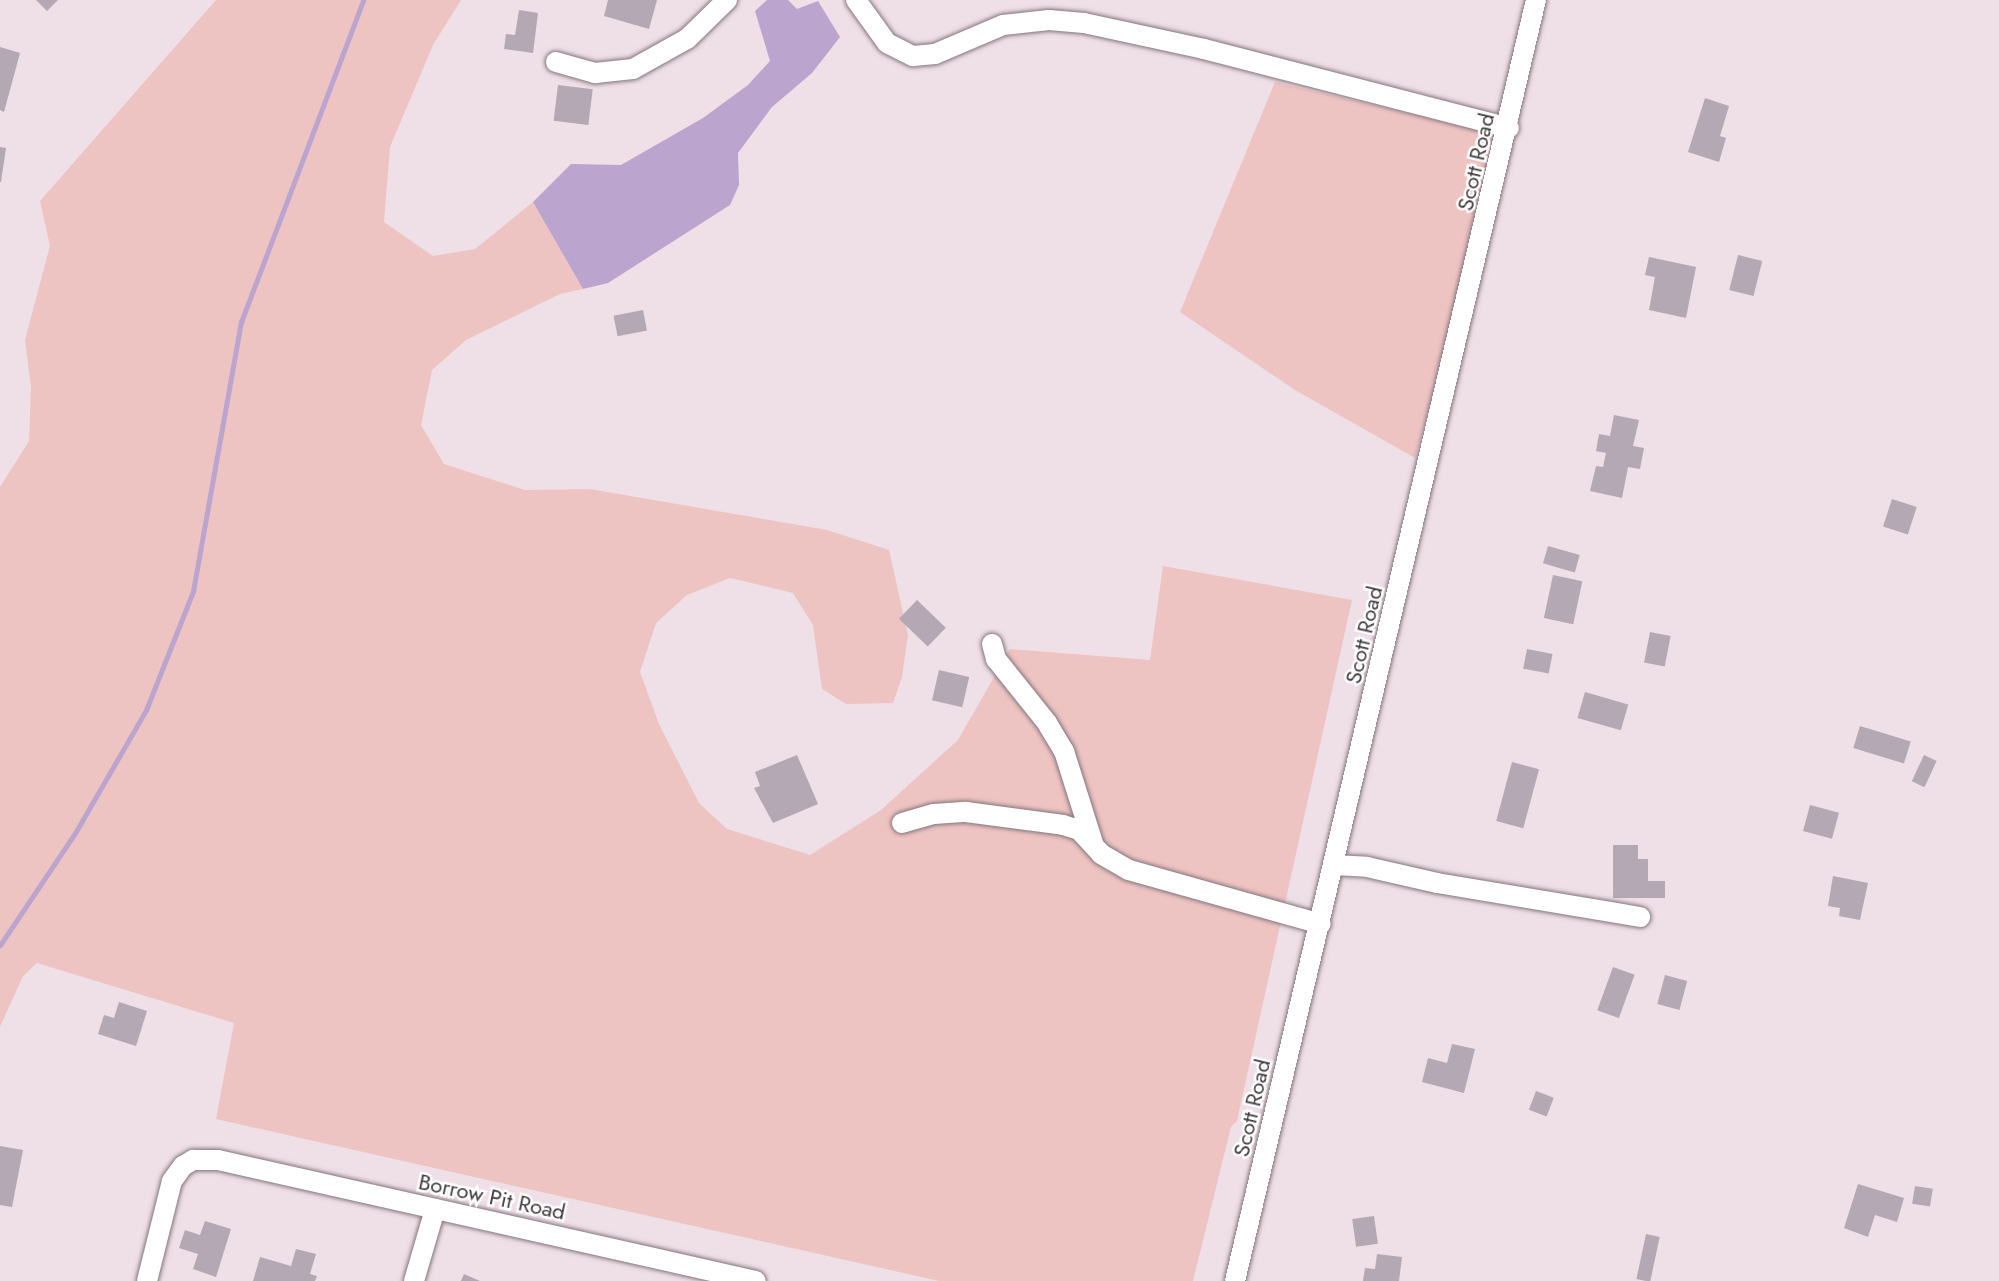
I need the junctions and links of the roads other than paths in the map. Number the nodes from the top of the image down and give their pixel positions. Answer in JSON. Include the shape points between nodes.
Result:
{"nodes":[{"id":1,"x":727,"y":0,"type":"edge"},
{"id":2,"x":855,"y":0,"type":"edge"},
{"id":3,"x":1536,"y":0,"type":"edge"},
{"id":4,"x":556,"y":62,"type":"dead end"},
{"id":5,"x":1509,"y":128,"type":"junction"},
{"id":6,"x":992,"y":644,"type":"dead end"},
{"id":7,"x":902,"y":823,"type":"dead end"},
{"id":8,"x":1093,"y":843,"type":"junction"},
{"id":9,"x":1334,"y":865,"type":"junction"},
{"id":10,"x":1640,"y":917,"type":"dead end"},
{"id":11,"x":1320,"y":924,"type":"junction"},
{"id":12,"x":435,"y":1209,"type":"junction"},
{"id":13,"x":147,"y":1281,"type":"edge"},
{"id":14,"x":414,"y":1281,"type":"edge"},
{"id":15,"x":756,"y":1281,"type":"edge"},
{"id":16,"x":1235,"y":1281,"type":"edge"}],
"edges":[{"from":1,"to":4,"type":"street","via":[[687,39],[633,69],[595,73]]},
{"from":2,"to":5,"type":"street","via":[[887,43],[913,56],[935,54],[1003,25],[1049,20],[1084,23],[1204,49]]},
{"from":3,"to":5,"type":"street","name":"Scott Road"},
{"from":5,"to":9,"type":"street","name":"Scott Road"},
{"from":6,"to":8,"type":"street","via":[[996,659],[1064,751]]},
{"from":7,"to":8,"type":"street","via":[[934,814],[966,812],[1064,825],[1079,830]]},
{"from":8,"to":11,"type":"street","via":[[1101,854],[1129,870]]},
{"from":9,"to":10,"type":"street","via":[[1367,867],[1448,885]]},
{"from":9,"to":11,"type":"street","name":"Scott Road"},
{"from":11,"to":16,"type":"street","name":"Scott Road"},
{"from":12,"to":13,"type":"street","name":"Borrow Pit Road","via":[[218,1160],[193,1160],[175,1176]]},
{"from":12,"to":14,"type":"street"},
{"from":12,"to":15,"type":"street","name":"Borrow Pit Road"}]}
